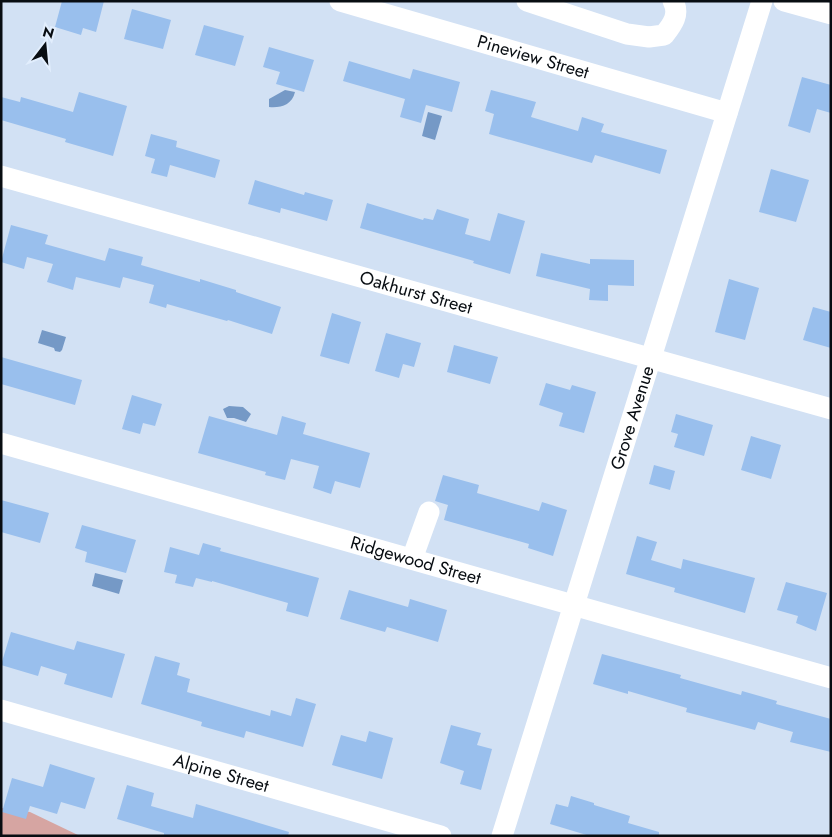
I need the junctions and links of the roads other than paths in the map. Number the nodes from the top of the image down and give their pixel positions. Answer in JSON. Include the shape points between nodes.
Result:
{"nodes":[{"id":1,"x":340,"y":1,"type":"edge"},
{"id":2,"x":376,"y":1,"type":"edge"},
{"id":3,"x":527,"y":1,"type":"edge"},
{"id":4,"x":673,"y":1,"type":"edge"},
{"id":5,"x":762,"y":1,"type":"edge"},
{"id":6,"x":784,"y":1,"type":"edge"},
{"id":7,"x":831,"y":14,"type":"edge"},
{"id":8,"x":400,"y":19,"type":"junction"},
{"id":9,"x":727,"y":113,"type":"junction"},
{"id":10,"x":1,"y":176,"type":"edge"},
{"id":11,"x":652,"y":358,"type":"junction"},
{"id":12,"x":831,"y":409,"type":"edge"},
{"id":13,"x":1,"y":443,"type":"edge"},
{"id":14,"x":429,"y":512,"type":"dead end"},
{"id":15,"x":412,"y":559,"type":"junction"},
{"id":16,"x":575,"y":605,"type":"junction"},
{"id":17,"x":831,"y":678,"type":"edge"},
{"id":18,"x":1,"y":710,"type":"edge"},
{"id":19,"x":441,"y":836,"type":"edge"},
{"id":20,"x":502,"y":836,"type":"edge"}],
"edges":[{"from":1,"to":8,"type":"street","name":"Pineview Street"},
{"from":2,"to":8,"type":"street"},
{"from":3,"to":4,"type":"street","via":[[627,34],[649,37],[664,35],[674,23],[676,8]]},
{"from":5,"to":9,"type":"street","name":"Grove Avenue"},
{"from":6,"to":7,"type":"street"},
{"from":8,"to":9,"type":"street","name":"Pineview Street"},
{"from":9,"to":11,"type":"street","name":"Grove Avenue"},
{"from":10,"to":11,"type":"street","name":"Oakhurst Street"},
{"from":11,"to":12,"type":"street","name":"Oakhurst Street"},
{"from":11,"to":16,"type":"street","name":"Grove Avenue"},
{"from":13,"to":15,"type":"street","name":"Ridgewood Street"},
{"from":14,"to":15,"type":"street"},
{"from":15,"to":16,"type":"street","name":"Ridgewood Street"},
{"from":16,"to":17,"type":"street","name":"Ridgewood Street"},
{"from":16,"to":20,"type":"street","name":"Grove Avenue"},
{"from":18,"to":19,"type":"street","name":"Alpine Street"}]}
